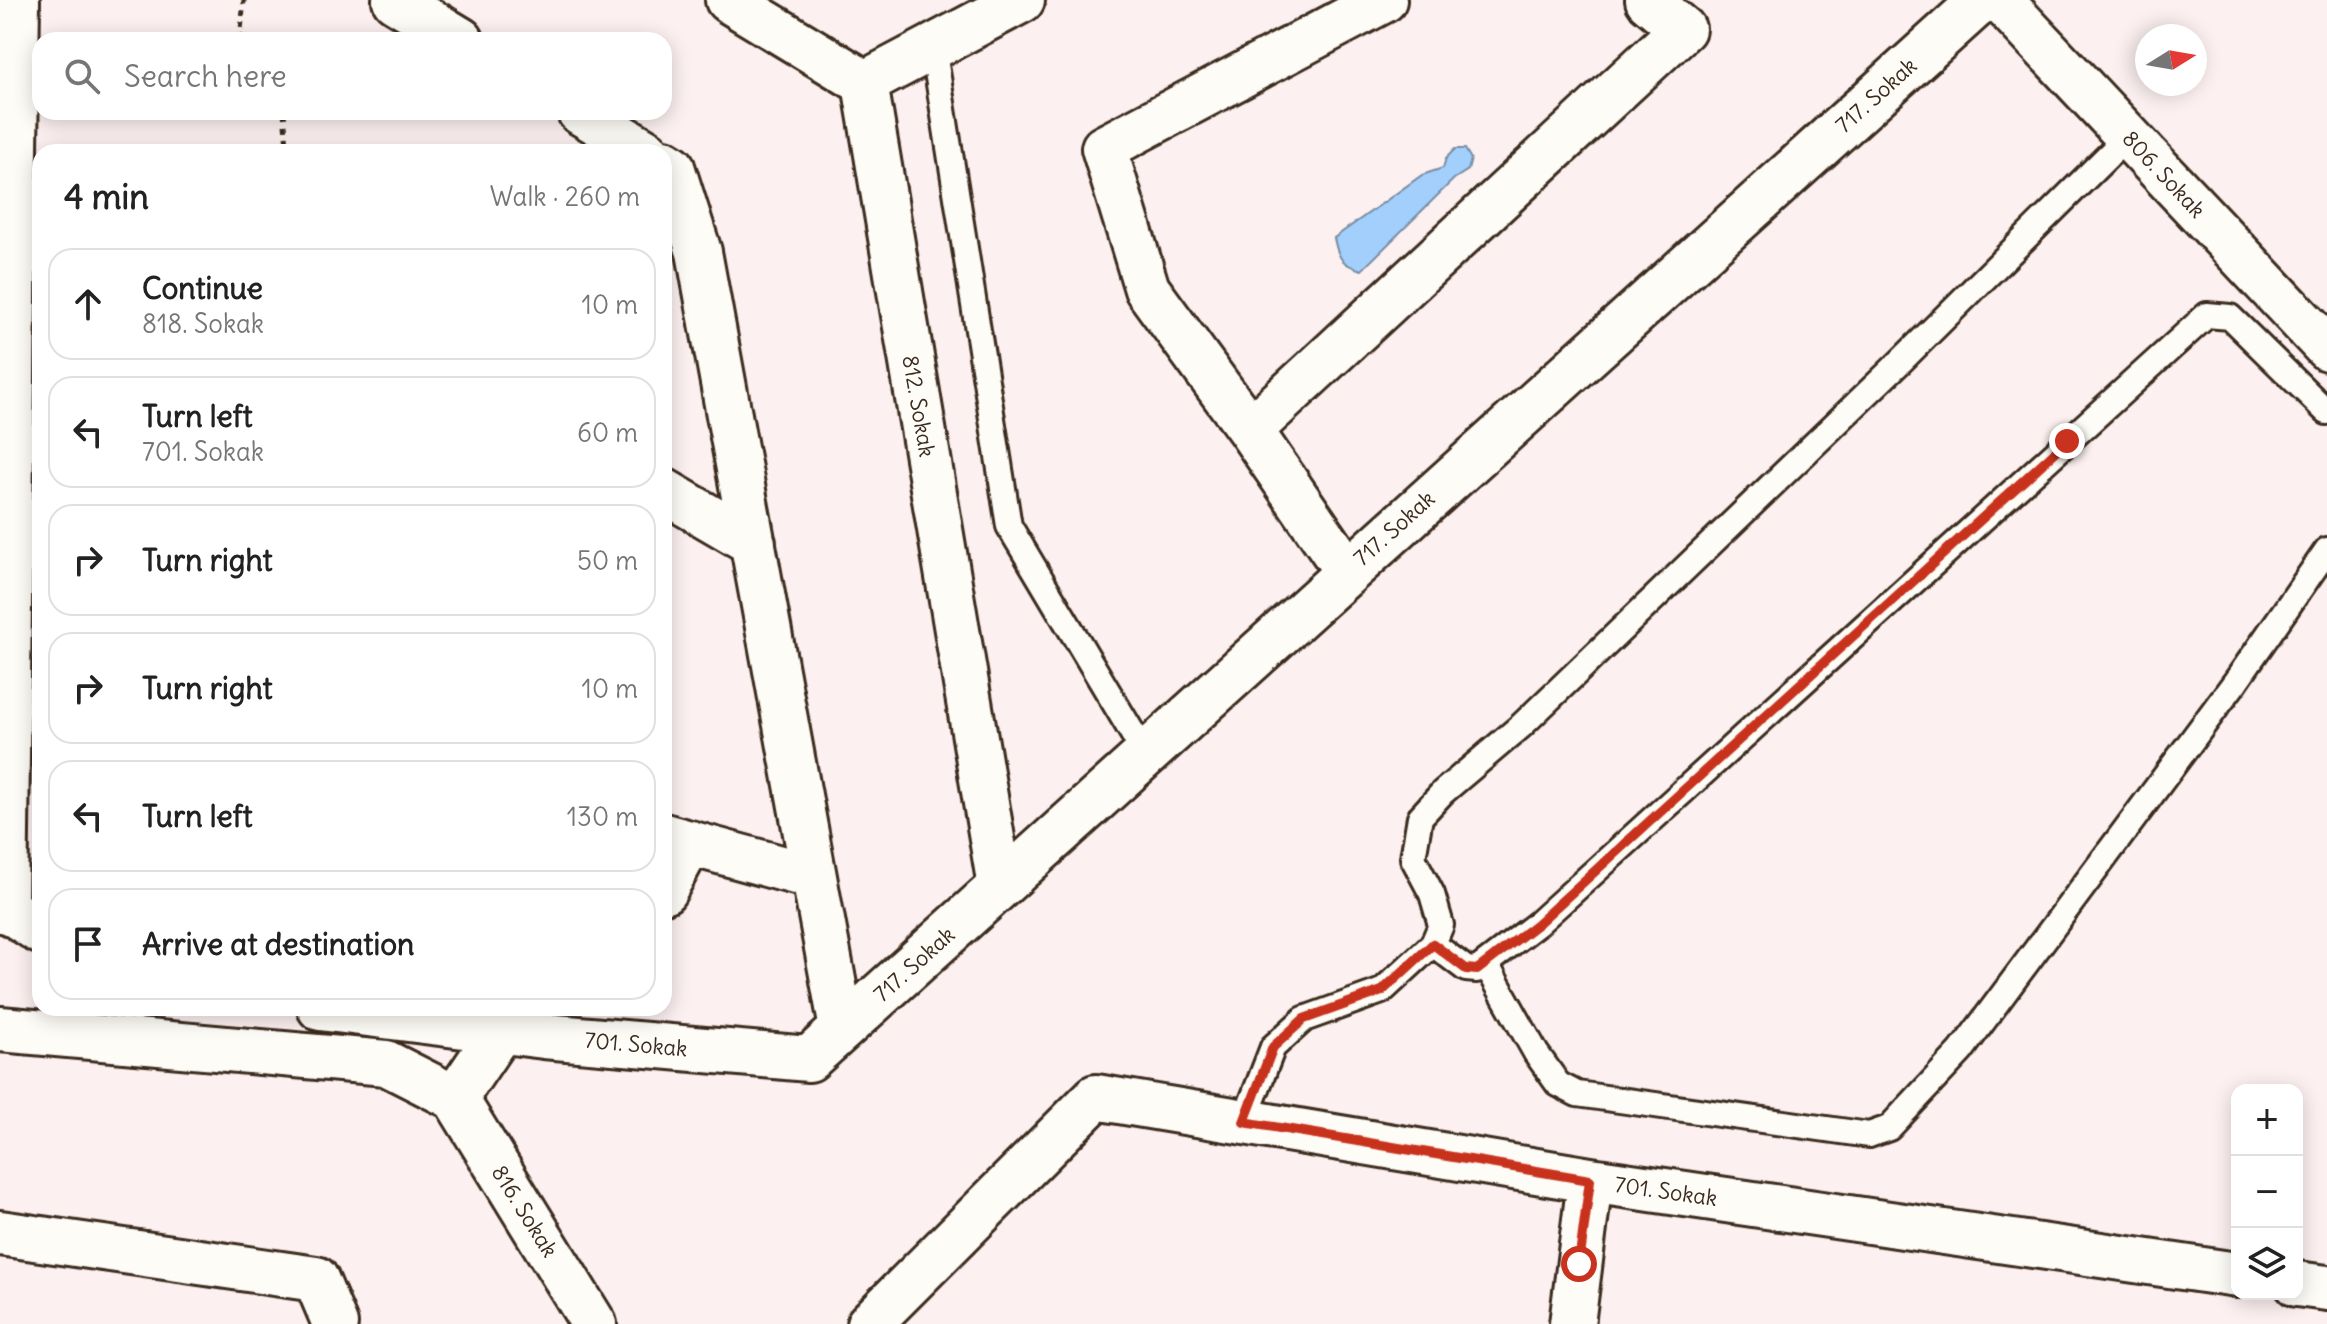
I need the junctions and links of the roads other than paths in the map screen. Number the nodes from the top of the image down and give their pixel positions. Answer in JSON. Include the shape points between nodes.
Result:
{"nodes":[{"id":1,"x":17,"y":0,"type":"edge"},
{"id":2,"x":395,"y":0,"type":"edge"},
{"id":3,"x":728,"y":0,"type":"edge"},
{"id":4,"x":1022,"y":0,"type":"edge"},
{"id":5,"x":1384,"y":0,"type":"edge"},
{"id":6,"x":1648,"y":0,"type":"edge"},
{"id":7,"x":1982,"y":0,"type":"edge"},
{"id":8,"x":2000,"y":0,"type":"edge"},
{"id":9,"x":448,"y":32,"type":"edge"},
{"id":10,"x":933,"y":46,"type":"junction"},
{"id":11,"x":865,"y":83,"type":"junction"},
{"id":12,"x":593,"y":120,"type":"edge"},
{"id":13,"x":2128,"y":136,"type":"junction"},
{"id":14,"x":634,"y":144,"type":"edge"},
{"id":15,"x":672,"y":167,"type":"edge"},
{"id":16,"x":2327,"y":348,"type":"edge"},
{"id":17,"x":2327,"y":412,"type":"edge"},
{"id":18,"x":1250,"y":430,"type":"junction"},
{"id":19,"x":672,"y":496,"type":"edge"},
{"id":20,"x":753,"y":543,"type":"junction"},
{"id":21,"x":2327,"y":550,"type":"edge"},
{"id":22,"x":1347,"y":571,"type":"junction"},
{"id":23,"x":1145,"y":754,"type":"junction"},
{"id":24,"x":677,"y":840,"type":"edge"},
{"id":25,"x":672,"y":860,"type":"edge"},
{"id":26,"x":814,"y":877,"type":"junction"},
{"id":27,"x":1000,"y":886,"type":"junction"},
{"id":28,"x":15,"y":916,"type":"edge"},
{"id":29,"x":1433,"y":944,"type":"junction"},
{"id":30,"x":1486,"y":964,"type":"junction"},
{"id":31,"x":386,"y":1016,"type":"edge"},
{"id":32,"x":593,"y":1024,"type":"edge"},
{"id":33,"x":0,"y":1029,"type":"edge"},
{"id":34,"x":842,"y":1029,"type":"junction"},
{"id":35,"x":501,"y":1030,"type":"junction"},
{"id":36,"x":809,"y":1059,"type":"joint"},
{"id":37,"x":455,"y":1098,"type":"junction"},
{"id":38,"x":1244,"y":1122,"type":"junction"},
{"id":39,"x":1590,"y":1180,"type":"junction"},
{"id":40,"x":0,"y":1233,"type":"edge"},
{"id":41,"x":2231,"y":1274,"type":"edge"},
{"id":42,"x":2303,"y":1285,"type":"edge"},
{"id":43,"x":2327,"y":1288,"type":"edge"},
{"id":44,"x":1572,"y":1323,"type":"edge"},
{"id":45,"x":335,"y":1324,"type":"edge"},
{"id":46,"x":594,"y":1324,"type":"edge"},
{"id":47,"x":869,"y":1324,"type":"edge"}],
"edges":[{"from":1,"to":28,"type":"street"},
{"from":2,"to":9,"type":"street"},
{"from":3,"to":11,"type":"street"},
{"from":4,"to":10,"type":"street"},
{"from":5,"to":18,"type":"street","via":[[1104,148],[1147,289]]},
{"from":6,"to":18,"type":"street","via":[[1683,29]]},
{"from":7,"to":22,"type":"street","name":"717. Sokak"},
{"from":8,"to":13,"type":"street","name":"806. Sokak"},
{"from":10,"to":11,"type":"street"},
{"from":10,"to":23,"type":"lane","via":[[1009,526]]},
{"from":11,"to":27,"type":"street","name":"812. Sokak"},
{"from":12,"to":14,"type":"street"},
{"from":13,"to":16,"type":"street","name":"806. Sokak"},
{"from":13,"to":29,"type":"lane","via":[[1705,550],[1420,817],[1413,858],[1441,925]]},
{"from":15,"to":20,"type":"street","via":[[699,252]]},
{"from":17,"to":30,"type":"lane","via":[[2230,317],[2207,315],[1537,924]]},
{"from":18,"to":22,"type":"street"},
{"from":19,"to":20,"type":"street"},
{"from":20,"to":26,"type":"street"},
{"from":21,"to":30,"type":"lane","via":[[1961,1051],[1889,1128],[1869,1135],[1577,1094],[1558,1084],[1536,1053]]},
{"from":22,"to":23,"type":"street","name":"717. Sokak"},
{"from":23,"to":27,"type":"street","name":"717. Sokak"},
{"from":24,"to":25,"type":"street"},
{"from":24,"to":26,"type":"street"},
{"from":26,"to":34,"type":"street"},
{"from":27,"to":34,"type":"street","name":"717. Sokak"},
{"from":29,"to":30,"type":"lane","via":[[1466,969]]},
{"from":29,"to":38,"type":"lane","via":[[1382,991],[1304,1019],[1273,1047]]},
{"from":31,"to":35,"type":"street","name":"701. Sokak"},
{"from":32,"to":35,"type":"street","name":"701. Sokak"},
{"from":32,"to":36,"type":"street","name":"701. Sokak"},
{"from":33,"to":37,"type":"street","via":[[386,1063]]},
{"from":34,"to":36,"type":"street","name":"717. Sokak"},
{"from":35,"to":37,"type":"street"},
{"from":37,"to":46,"type":"street","name":"816. Sokak"},
{"from":38,"to":39,"type":"street","name":"701. Sokak"},
{"from":38,"to":47,"type":"street","name":"701. Sokak","via":[[1096,1097]]},
{"from":39,"to":41,"type":"street","name":"701. Sokak"},
{"from":39,"to":44,"type":"street"},
{"from":40,"to":45,"type":"street","via":[[316,1279]]},
{"from":42,"to":43,"type":"street"}]}
